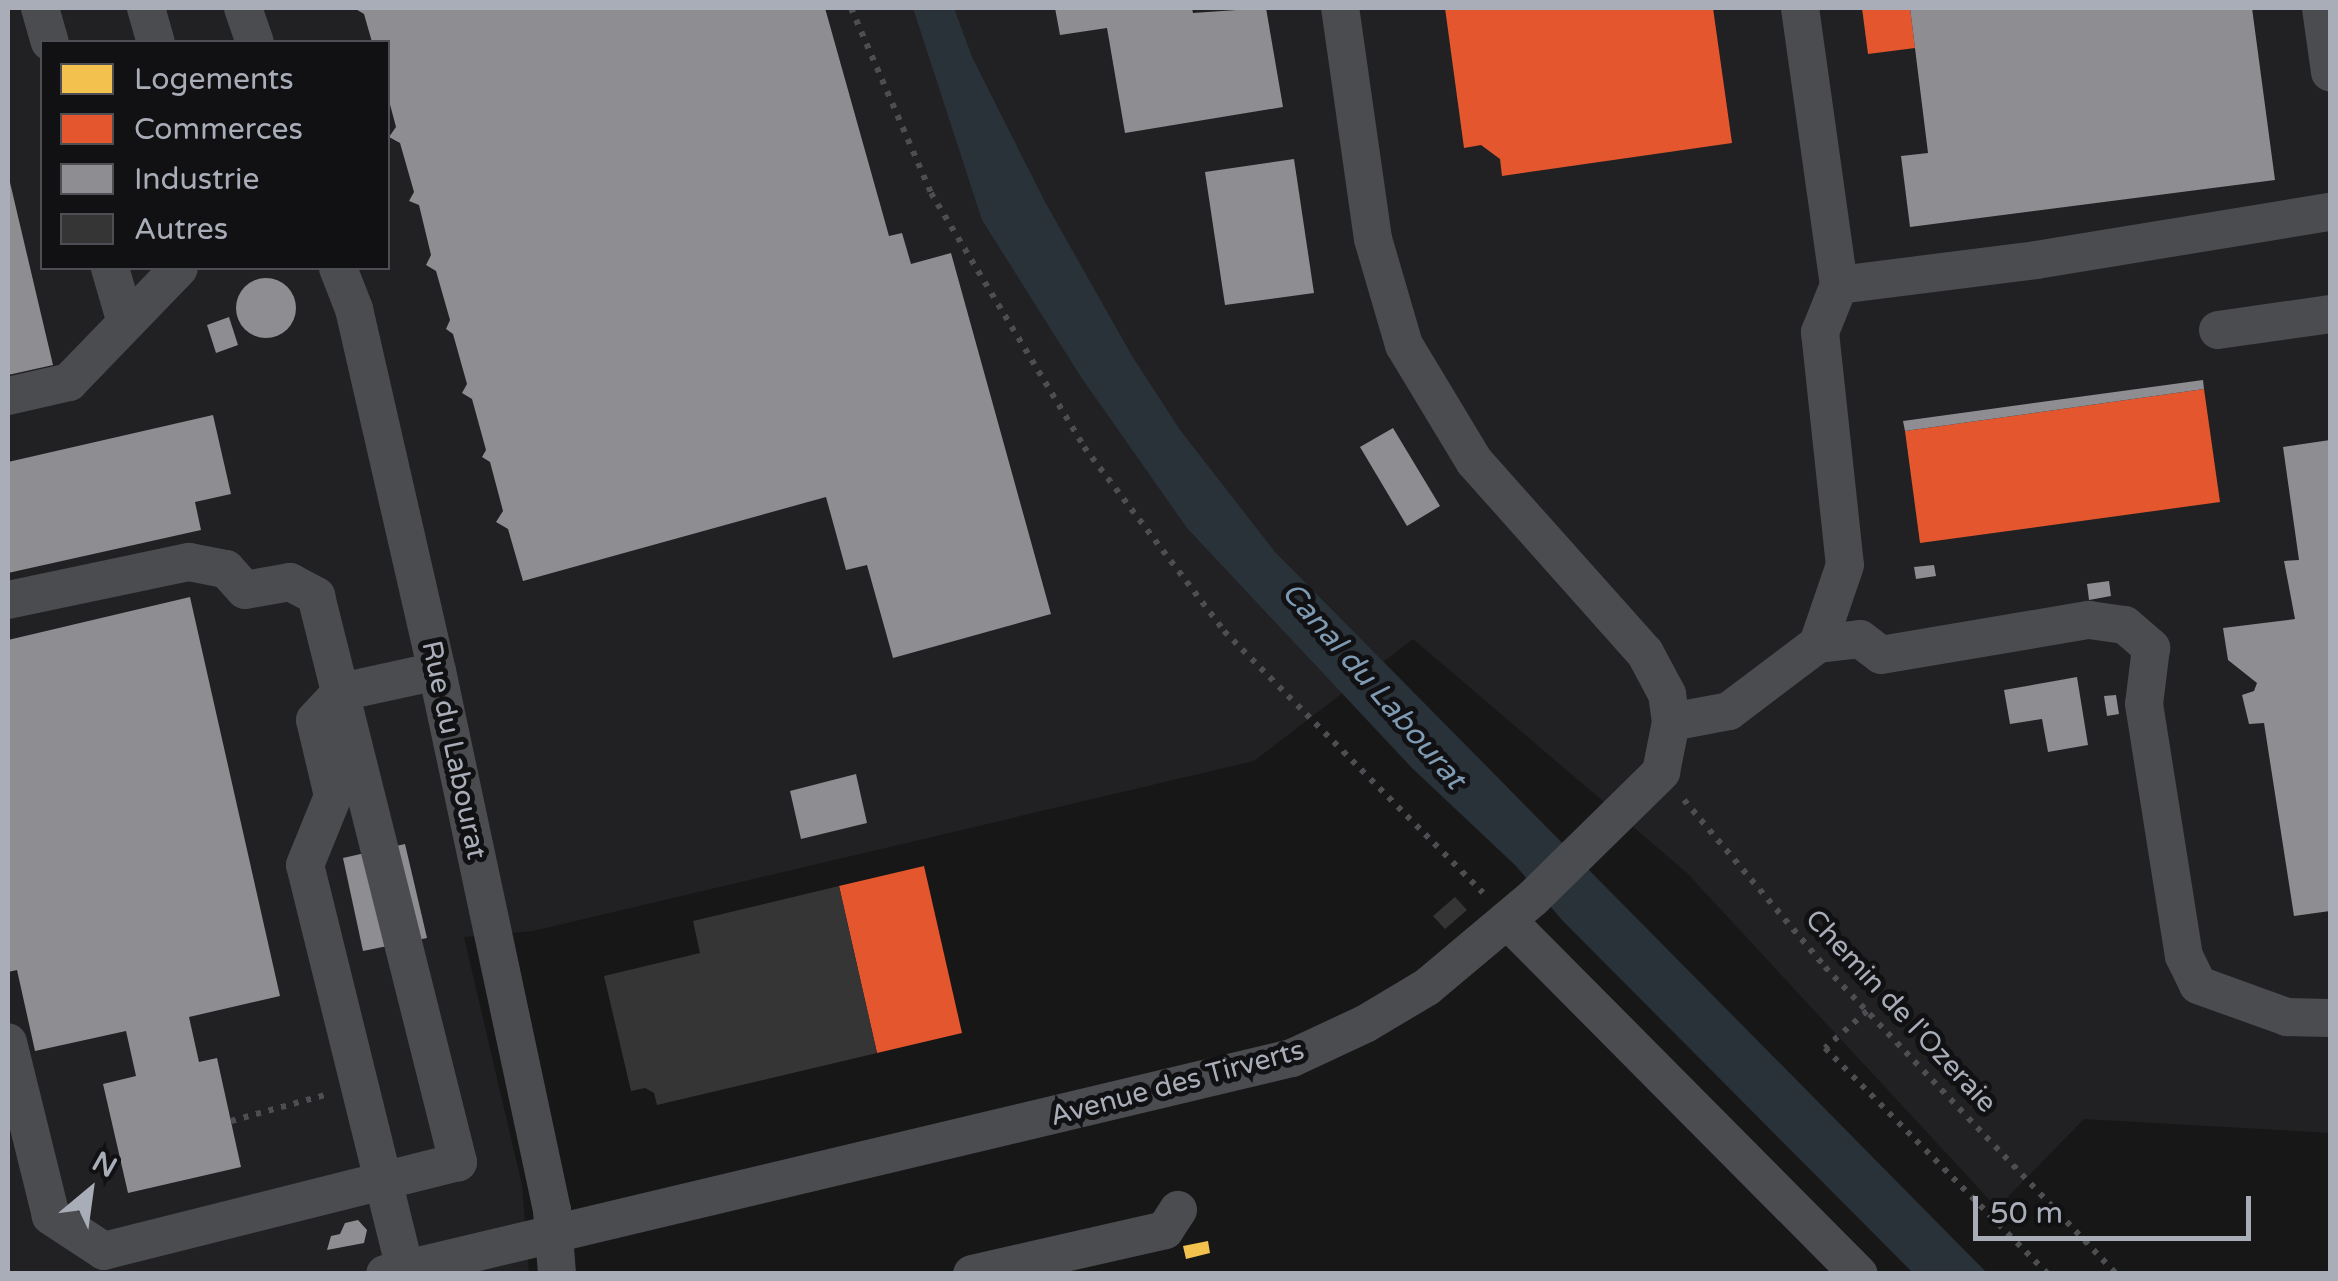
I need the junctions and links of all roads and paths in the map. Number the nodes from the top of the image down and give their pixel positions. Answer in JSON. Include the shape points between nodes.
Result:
{"nodes":[{"id":1,"x":40,"y":8,"type":"edge"},
{"id":2,"x":146,"y":8,"type":"edge"},
{"id":3,"x":242,"y":8,"type":"edge"},
{"id":4,"x":852,"y":8,"type":"edge"},
{"id":5,"x":1340,"y":8,"type":"edge"},
{"id":6,"x":1800,"y":8,"type":"edge"},
{"id":7,"x":2320,"y":8,"type":"edge"},
{"id":8,"x":49,"y":40,"type":"edge"},
{"id":9,"x":155,"y":40,"type":"edge"},
{"id":10,"x":255,"y":40,"type":"edge"},
{"id":11,"x":2330,"y":72,"type":"edge"},
{"id":12,"x":2330,"y":212,"type":"edge"},
{"id":13,"x":111,"y":270,"type":"edge"},
{"id":14,"x":176,"y":270,"type":"edge"},
{"id":15,"x":339,"y":270,"type":"edge"},
{"id":16,"x":1840,"y":285,"type":"junction"},
{"id":17,"x":2330,"y":314,"type":"edge"},
{"id":18,"x":126,"y":323,"type":"junction"},
{"id":19,"x":2218,"y":330,"type":"dead end"},
{"id":20,"x":8,"y":396,"type":"edge"},
{"id":21,"x":8,"y":600,"type":"edge"},
{"id":22,"x":1818,"y":644,"type":"junction"},
{"id":23,"x":437,"y":671,"type":"junction"},
{"id":24,"x":342,"y":692,"type":"junction"},
{"id":25,"x":1672,"y":722,"type":"junction"},
{"id":26,"x":1661,"y":772,"type":"junction"},
{"id":27,"x":1520,"y":909,"type":"junction"},
{"id":28,"x":1866,"y":1011,"type":"junction"},
{"id":29,"x":2330,"y":1018,"type":"edge"},
{"id":30,"x":8,"y":1042,"type":"edge"},
{"id":31,"x":360,"y":1086,"type":"junction"},
{"id":32,"x":231,"y":1121,"type":"dead end"},
{"id":33,"x":384,"y":1183,"type":"junction"},
{"id":34,"x":1178,"y":1210,"type":"dead end"},
{"id":35,"x":557,"y":1235,"type":"junction"},
{"id":36,"x":395,"y":1271,"type":"edge"},
{"id":37,"x":557,"y":1274,"type":"edge"},
{"id":38,"x":972,"y":1274,"type":"edge"},
{"id":39,"x":1859,"y":1274,"type":"edge"},
{"id":40,"x":2048,"y":1274,"type":"edge"},
{"id":41,"x":2116,"y":1274,"type":"edge"}],
"edges":[{"from":1,"to":8,"type":"street"},
{"from":2,"to":9,"type":"street"},
{"from":3,"to":10,"type":"street"},
{"from":4,"to":27,"type":"path","via":[[931,193],[1084,447],[1224,631]]},
{"from":5,"to":25,"type":"street","via":[[1373,239],[1404,345],[1474,461],[1645,653],[1667,694]]},
{"from":6,"to":16,"type":"street"},
{"from":7,"to":11,"type":"street"},
{"from":12,"to":16,"type":"street"},
{"from":13,"to":18,"type":"street"},
{"from":14,"to":18,"type":"street"},
{"from":15,"to":23,"type":"street","name":"Rue du Labourat","via":[[354,310]]},
{"from":16,"to":22,"type":"street","via":[[1820,332],[1845,565]]},
{"from":17,"to":19,"type":"street"},
{"from":18,"to":20,"type":"street","via":[[69,382]]},
{"from":21,"to":24,"type":"street","via":[[190,562],[226,570],[245,590],[290,582],[316,596]]},
{"from":22,"to":25,"type":"street","via":[[1729,711]]},
{"from":22,"to":29,"type":"street","via":[[1860,640],[1881,655],[2089,620],[2125,624],[2150,648],[2144,704],[2184,956],[2198,985],[2286,1017]]},
{"from":23,"to":24,"type":"street"},
{"from":23,"to":35,"type":"street","name":"Rue du Labourat"},
{"from":24,"to":31,"type":"street","via":[[315,720],[333,796],[304,864]]},
{"from":24,"to":33,"type":"street","via":[[458,1162]]},
{"from":25,"to":26,"type":"street"},
{"from":26,"to":27,"type":"street","name":"Avenue des Tirverts"},
{"from":26,"to":28,"type":"path","name":"Chemin de l'Ozeraie"},
{"from":27,"to":35,"type":"street","name":"Avenue des Tirverts","via":[[1428,987],[1292,1058]]},
{"from":27,"to":39,"type":"street"},
{"from":28,"to":40,"type":"path","via":[[1826,1048]]},
{"from":28,"to":41,"type":"path","name":"Chemin de l'Ozeraie"},
{"from":30,"to":33,"type":"street","via":[[51,1216],[104,1251]]},
{"from":31,"to":32,"type":"path"},
{"from":31,"to":33,"type":"street"},
{"from":33,"to":36,"type":"street"},
{"from":34,"to":38,"type":"street","via":[[1165,1230]]},
{"from":35,"to":36,"type":"street","name":"Avenue des Tirverts"},
{"from":35,"to":37,"type":"street","name":"Rue du Labourat"}]}
